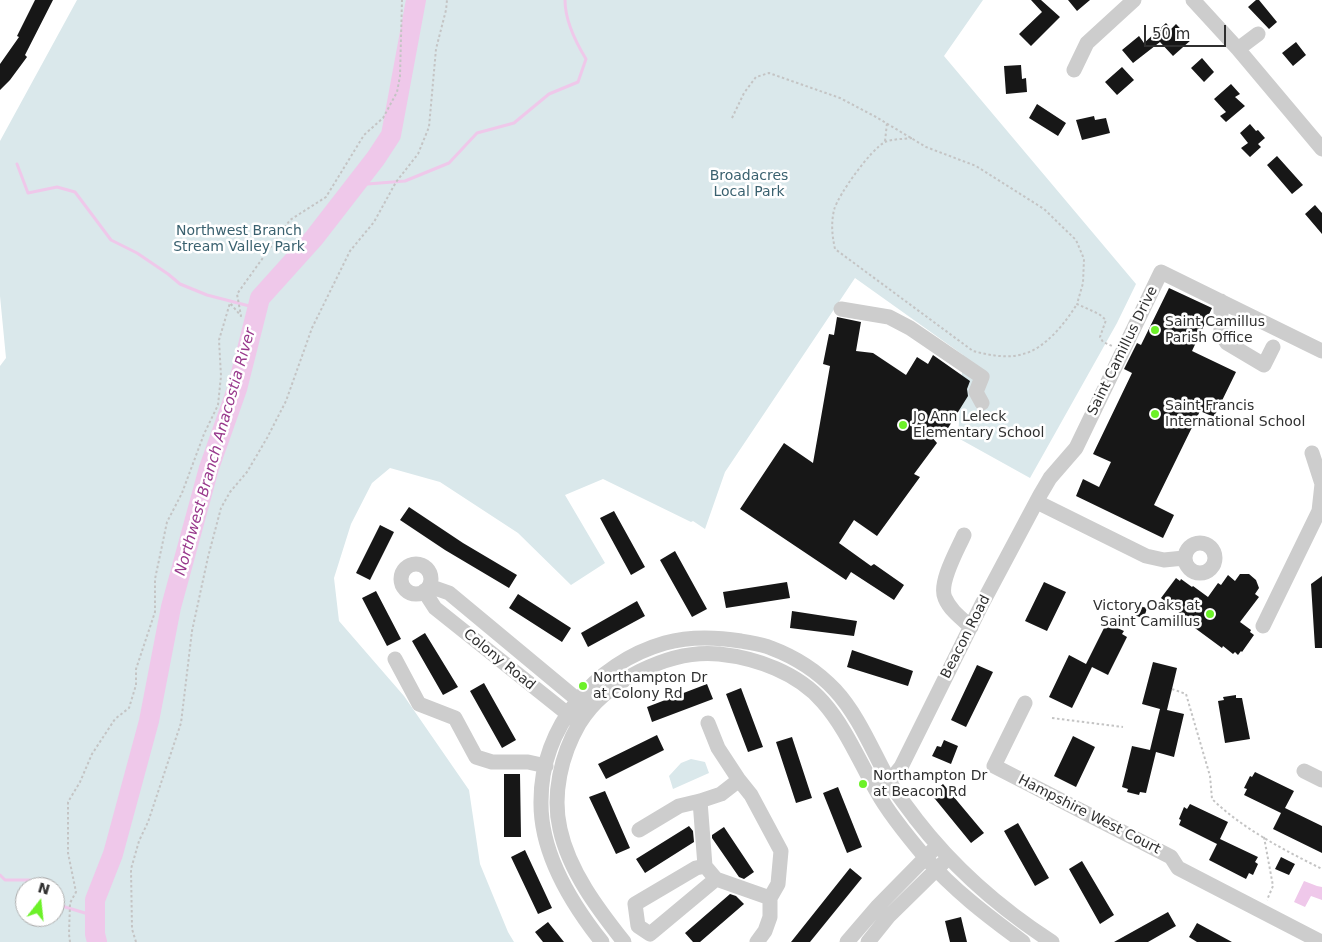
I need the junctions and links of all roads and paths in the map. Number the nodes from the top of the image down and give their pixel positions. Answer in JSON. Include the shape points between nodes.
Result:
{"nodes":[{"id":1,"x":402,"y":0,"type":"edge"},
{"id":2,"x":447,"y":0,"type":"edge"},
{"id":3,"x":1134,"y":0,"type":"edge"},
{"id":4,"x":1193,"y":0,"type":"edge"},
{"id":5,"x":1258,"y":34,"type":"dead end"},
{"id":6,"x":1238,"y":49,"type":"junction"},
{"id":7,"x":1074,"y":70,"type":"dead end"},
{"id":8,"x":732,"y":118,"type":"dead end"},
{"id":9,"x":887,"y":123,"type":"junction"},
{"id":10,"x":912,"y":138,"type":"junction"},
{"id":11,"x":885,"y":142,"type":"junction"},
{"id":12,"x":1322,"y":149,"type":"edge"},
{"id":13,"x":1220,"y":301,"type":"junction"},
{"id":14,"x":1077,"y":304,"type":"junction"},
{"id":15,"x":841,"y":309,"type":"dead end"},
{"id":16,"x":1273,"y":347,"type":"dead end"},
{"id":17,"x":1117,"y":348,"type":"dead end"},
{"id":18,"x":1322,"y":351,"type":"edge"},
{"id":19,"x":982,"y":404,"type":"dead end"},
{"id":20,"x":1312,"y":453,"type":"dead end"},
{"id":21,"x":1050,"y":478,"type":"joint"},
{"id":22,"x":1037,"y":502,"type":"junction"},
{"id":23,"x":964,"y":535,"type":"dead end"},
{"id":24,"x":1184,"y":558,"type":"dead end"},
{"id":25,"x":1263,"y":626,"type":"dead end"},
{"id":26,"x":971,"y":627,"type":"junction"},
{"id":27,"x":709,"y":638,"type":"junction"},
{"id":28,"x":710,"y":654,"type":"junction"},
{"id":29,"x":395,"y":659,"type":"dead end"},
{"id":30,"x":1172,"y":689,"type":"dead end"},
{"id":31,"x":577,"y":700,"type":"junction"},
{"id":32,"x":1025,"y":703,"type":"dead end"},
{"id":33,"x":590,"y":710,"type":"junction"},
{"id":34,"x":567,"y":714,"type":"junction"},
{"id":35,"x":1052,"y":718,"type":"dead end"},
{"id":36,"x":580,"y":723,"type":"junction"},
{"id":37,"x":708,"y":723,"type":"dead end"},
{"id":38,"x":1123,"y":727,"type":"dead end"},
{"id":39,"x":546,"y":766,"type":"junction"},
{"id":40,"x":1304,"y":771,"type":"dead end"},
{"id":41,"x":738,"y":780,"type":"junction"},
{"id":42,"x":1322,"y":780,"type":"edge"},
{"id":43,"x":890,"y":781,"type":"junction"},
{"id":44,"x":878,"y":795,"type":"junction"},
{"id":45,"x":700,"y":802,"type":"junction"},
{"id":46,"x":639,"y":830,"type":"dead end"},
{"id":47,"x":1264,"y":837,"type":"junction"},
{"id":48,"x":938,"y":846,"type":"junction"},
{"id":49,"x":925,"y":857,"type":"junction"},
{"id":50,"x":949,"y":858,"type":"junction"},
{"id":51,"x":706,"y":866,"type":"junction"},
{"id":52,"x":1322,"y":868,"type":"edge"},
{"id":53,"x":937,"y":869,"type":"junction"},
{"id":54,"x":716,"y":880,"type":"junction"},
{"id":55,"x":770,"y":898,"type":"junction"},
{"id":56,"x":1261,"y":911,"type":"junction"},
{"id":57,"x":638,"y":926,"type":"junction"},
{"id":58,"x":620,"y":941,"type":"edge"},
{"id":59,"x":70,"y":942,"type":"edge"},
{"id":60,"x":136,"y":942,"type":"edge"},
{"id":61,"x":602,"y":942,"type":"edge"},
{"id":62,"x":757,"y":942,"type":"edge"},
{"id":63,"x":847,"y":942,"type":"edge"},
{"id":64,"x":868,"y":942,"type":"edge"},
{"id":65,"x":1023,"y":942,"type":"edge"},
{"id":66,"x":1052,"y":942,"type":"edge"},
{"id":67,"x":1322,"y":942,"type":"edge"}],
"edges":[{"from":1,"to":59,"type":"path","via":[[400,76],[397,92],[383,118],[364,135],[326,196],[290,220],[237,294],[241,316],[230,303],[219,340],[221,376],[218,405],[167,522],[155,580],[154,612],[136,669],[136,685],[129,708],[115,720],[92,754],[68,802],[68,853],[76,892],[70,903]]},
{"from":2,"to":60,"type":"path","via":[[436,49],[429,127],[418,154],[396,182],[374,222],[350,251],[312,328],[286,401],[247,472],[221,508],[192,631],[181,723],[131,870],[132,929]]},
{"from":3,"to":7,"type":"street","via":[[1087,43]]},
{"from":4,"to":6,"type":"street"},
{"from":5,"to":6,"type":"street"},
{"from":6,"to":12,"type":"street"},
{"from":8,"to":9,"type":"path","via":[[756,77],[769,73],[840,98]]},
{"from":9,"to":10,"type":"path"},
{"from":9,"to":11,"type":"path"},
{"from":10,"to":11,"type":"path"},
{"from":10,"to":14,"type":"path","via":[[926,147],[976,166],[1044,210],[1076,240],[1084,258],[1083,283]]},
{"from":11,"to":14,"type":"path","via":[[864,162],[834,209],[831,230],[835,249],[973,351],[984,354],[1024,354],[1042,344],[1066,322]]},
{"from":13,"to":16,"type":"street","via":[[1221,334],[1227,343],[1264,364]]},
{"from":13,"to":18,"type":"street","name":"Saint Camillus Drive"},
{"from":13,"to":21,"type":"street","name":"Saint Camillus Drive","via":[[1161,272],[1076,448]]},
{"from":14,"to":17,"type":"path","via":[[1106,320],[1100,337],[1103,342]]},
{"from":15,"to":19,"type":"street","via":[[889,317],[910,328],[982,377],[976,392]]},
{"from":20,"to":25,"type":"street","via":[[1322,484],[1319,511]]},
{"from":21,"to":22,"type":"street","name":"Beacon Road"},
{"from":22,"to":24,"type":"street","via":[[1146,556],[1164,560]]},
{"from":22,"to":26,"type":"street","name":"Beacon Road"},
{"from":23,"to":26,"type":"street","via":[[941,581],[944,596],[953,611]]},
{"from":26,"to":43,"type":"street","name":"Beacon Road","via":[[901,767]]},
{"from":27,"to":28,"type":"street"},
{"from":27,"to":31,"type":"street","via":[[666,642],[640,652],[606,673]]},
{"from":27,"to":43,"type":"street","via":[[770,647],[815,672],[835,690]]},
{"from":28,"to":33,"type":"street","via":[[670,658],[647,667],[616,686]]},
{"from":28,"to":44,"type":"street","via":[[764,663],[805,685],[835,718]]},
{"from":29,"to":39,"type":"street","via":[[418,704],[455,718],[476,757],[492,762],[528,762]]},
{"from":30,"to":47,"type":"path","via":[[1186,694],[1210,776],[1212,799],[1228,814]]},
{"from":31,"to":33,"type":"street","name":"Colony Road"},
{"from":31,"to":34,"type":"street"},
{"from":31,"to":34,"type":"street","name":"Colony Road","via":[[448,593],[426,588],[435,608]]},
{"from":32,"to":56,"type":"street","name":"Hampshire West Court","via":[[994,766],[1171,857],[1178,868]]},
{"from":33,"to":36,"type":"street"},
{"from":34,"to":36,"type":"street","name":"Colony Road"},
{"from":34,"to":39,"type":"street","via":[[551,742]]},
{"from":35,"to":38,"type":"path"},
{"from":36,"to":58,"type":"street","via":[[567,748],[560,777],[557,801],[560,829],[569,858]]},
{"from":37,"to":41,"type":"street","via":[[718,748]]},
{"from":39,"to":61,"type":"street","via":[[541,801],[544,832],[551,856],[570,894]]},
{"from":40,"to":42,"type":"street"},
{"from":41,"to":45,"type":"street","via":[[721,794]]},
{"from":41,"to":55,"type":"street","via":[[751,796],[781,851],[778,884]]},
{"from":43,"to":44,"type":"street","name":"Beacon Road"},
{"from":43,"to":48,"type":"street"},
{"from":44,"to":49,"type":"street"},
{"from":45,"to":46,"type":"street","via":[[679,806]]},
{"from":45,"to":51,"type":"street"},
{"from":47,"to":52,"type":"path"},
{"from":47,"to":56,"type":"path","via":[[1273,886]]},
{"from":48,"to":49,"type":"street"},
{"from":48,"to":50,"type":"street"},
{"from":49,"to":53,"type":"street"},
{"from":49,"to":63,"type":"street"},
{"from":50,"to":53,"type":"street"},
{"from":50,"to":66,"type":"street","via":[[1015,916]]},
{"from":51,"to":54,"type":"street"},
{"from":51,"to":57,"type":"street","via":[[696,868],[635,904]]},
{"from":53,"to":64,"type":"street","via":[[888,917]]},
{"from":53,"to":65,"type":"street"},
{"from":54,"to":55,"type":"street"},
{"from":54,"to":57,"type":"street","via":[[650,934]]},
{"from":55,"to":62,"type":"street","via":[[770,917]]},
{"from":56,"to":67,"type":"street","name":"Hampshire West Court"},
{"from":57,"to":58,"type":"street"}]}
